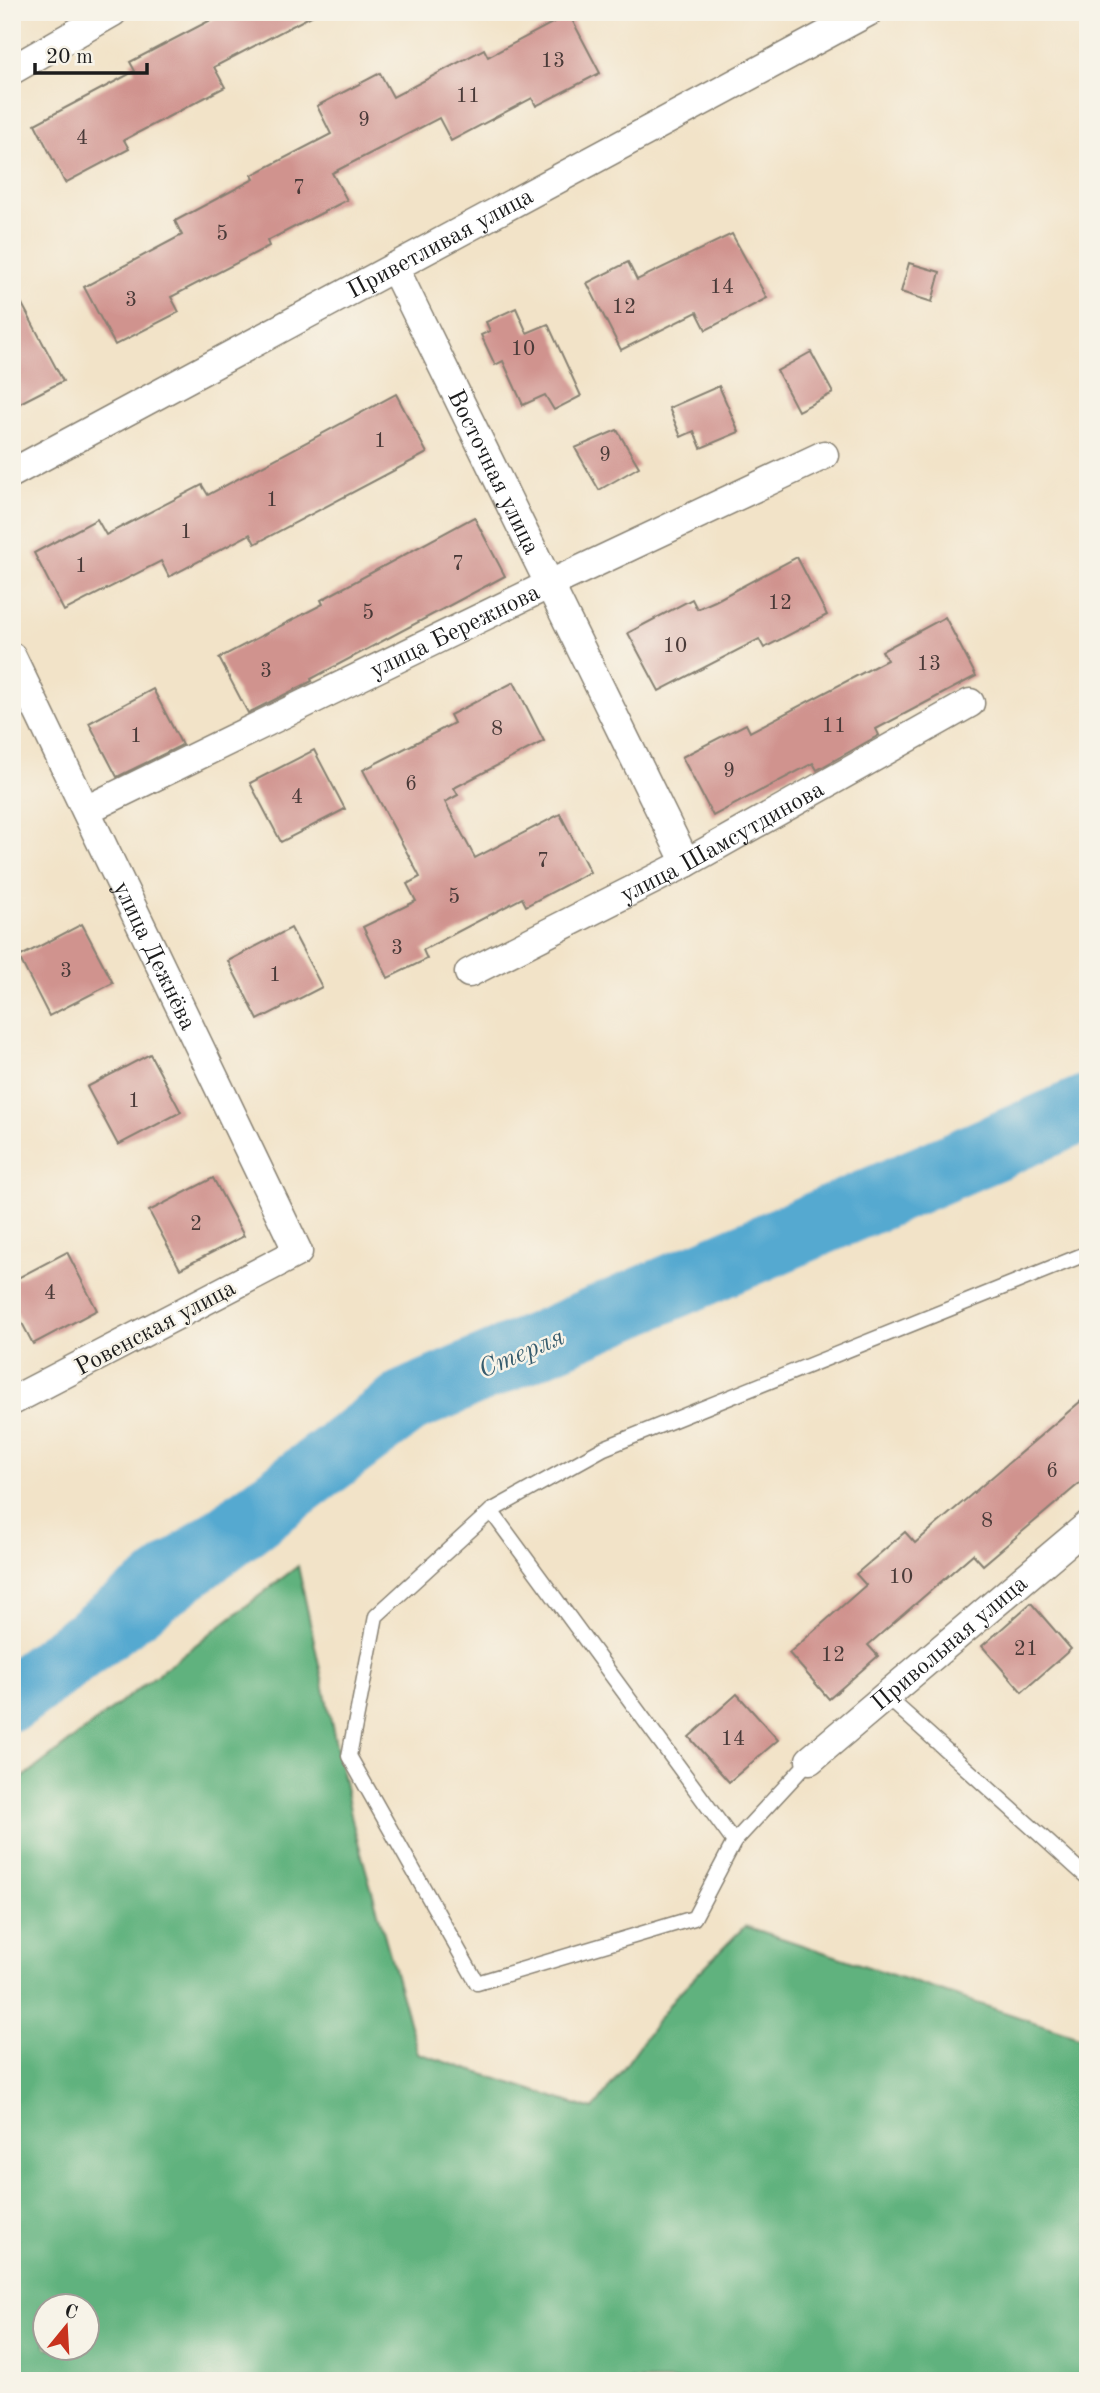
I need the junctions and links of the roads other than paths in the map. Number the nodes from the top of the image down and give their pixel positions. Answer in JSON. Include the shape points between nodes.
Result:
{"nodes":[{"id":1,"x":113,"y":12,"type":"edge"},
{"id":2,"x":868,"y":12,"type":"edge"},
{"id":3,"x":12,"y":70,"type":"edge"},
{"id":4,"x":394,"y":267,"type":"junction"},
{"id":5,"x":824,"y":455,"type":"dead end"},
{"id":6,"x":12,"y":473,"type":"edge"},
{"id":7,"x":548,"y":585,"type":"junction"},
{"id":8,"x":12,"y":657,"type":"edge"},
{"id":9,"x":970,"y":703,"type":"dead end"},
{"id":10,"x":86,"y":810,"type":"junction"},
{"id":11,"x":686,"y":863,"type":"junction"},
{"id":12,"x":469,"y":973,"type":"dead end"},
{"id":13,"x":298,"y":1252,"type":"joint"},
{"id":14,"x":1088,"y":1253,"type":"edge"},
{"id":15,"x":15,"y":1392,"type":"edge"},
{"id":16,"x":491,"y":1511,"type":"junction"},
{"id":17,"x":1088,"y":1525,"type":"edge"},
{"id":18,"x":886,"y":1696,"type":"junction"},
{"id":19,"x":810,"y":1760,"type":"joint"},
{"id":20,"x":734,"y":1842,"type":"junction"},
{"id":21,"x":1088,"y":1878,"type":"edge"}],
"edges":[{"from":1,"to":3,"type":"street"},
{"from":2,"to":4,"type":"street","name":"Приветливая улица"},
{"from":4,"to":6,"type":"street","name":"Приветливая улица"},
{"from":4,"to":7,"type":"street","name":"Восточная улица"},
{"from":5,"to":7,"type":"street","name":"улица Бережнова"},
{"from":7,"to":10,"type":"street","name":"улица Бережнова"},
{"from":7,"to":11,"type":"street","name":"Восточная улица"},
{"from":8,"to":10,"type":"street","name":"улица Дежнёва"},
{"from":9,"to":11,"type":"street","name":"улица Шамсутдинова"},
{"from":10,"to":13,"type":"street","name":"улица Дежнёва"},
{"from":11,"to":12,"type":"street","name":"улица Шамсутдинова"},
{"from":13,"to":15,"type":"street","name":"Ровенская улица"},
{"from":14,"to":16,"type":"lane","via":[[604,1448]]},
{"from":16,"to":20,"type":"lane"},
{"from":16,"to":20,"type":"lane","via":[[376,1616],[349,1756],[477,1983],[694,1917]]},
{"from":17,"to":18,"type":"street","name":"Привольная улица"},
{"from":18,"to":19,"type":"street","name":"Привольная улица"},
{"from":18,"to":21,"type":"lane"},
{"from":19,"to":20,"type":"lane"}]}
